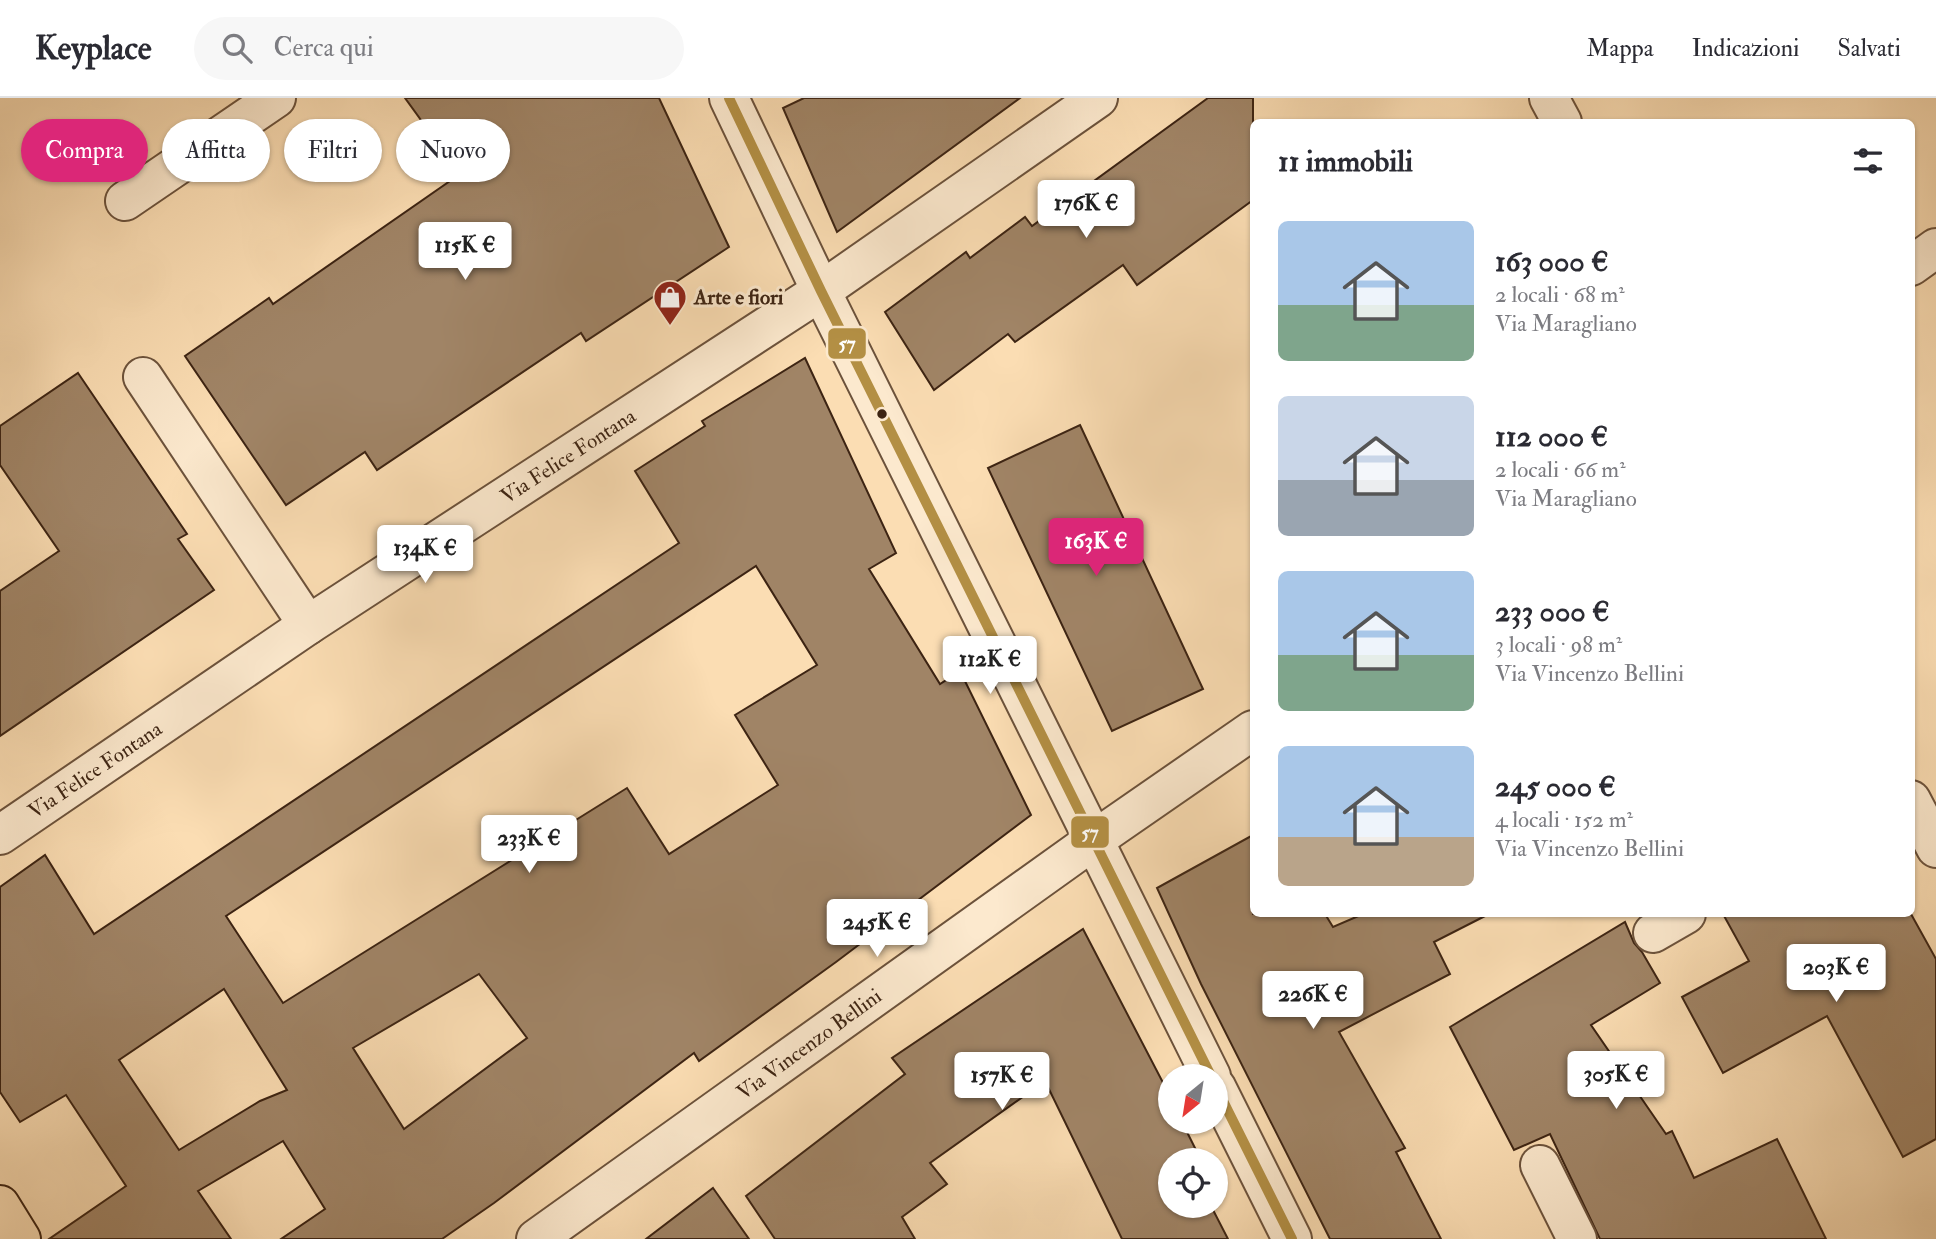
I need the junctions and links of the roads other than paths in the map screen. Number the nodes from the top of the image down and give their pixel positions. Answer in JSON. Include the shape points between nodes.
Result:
{"nodes":[{"id":1,"x":276,"y":98,"type":"edge"},
{"id":2,"x":729,"y":98,"type":"edge"},
{"id":3,"x":1098,"y":98,"type":"edge"},
{"id":4,"x":1549,"y":98,"type":"edge"},
{"id":5,"x":1560,"y":119,"type":"edge"},
{"id":6,"x":125,"y":201,"type":"dead end"},
{"id":7,"x":1936,"y":248,"type":"edge"},
{"id":8,"x":1915,"y":264,"type":"edge"},
{"id":9,"x":821,"y":291,"type":"junction"},
{"id":10,"x":143,"y":377,"type":"dead end"},
{"id":11,"x":308,"y":625,"type":"junction"},
{"id":12,"x":1250,"y":732,"type":"edge"},
{"id":13,"x":1915,"y":808,"type":"edge"},
{"id":14,"x":0,"y":835,"type":"edge"},
{"id":15,"x":1094,"y":840,"type":"junction"},
{"id":16,"x":1936,"y":848,"type":"edge"},
{"id":17,"x":1681,"y":917,"type":"edge"},
{"id":18,"x":1653,"y":933,"type":"dead end"},
{"id":19,"x":1205,"y":1064,"type":"edge"},
{"id":20,"x":1228,"y":1111,"type":"edge"},
{"id":21,"x":1540,"y":1165,"type":"dead end"},
{"id":22,"x":0,"y":1205,"type":"edge"},
{"id":23,"x":21,"y":1239,"type":"edge"},
{"id":24,"x":536,"y":1239,"type":"edge"},
{"id":25,"x":1292,"y":1239,"type":"edge"},
{"id":26,"x":1577,"y":1239,"type":"edge"}],
"edges":[{"from":1,"to":6,"type":"street"},
{"from":2,"to":9,"type":"street"},
{"from":3,"to":9,"type":"street","name":"Via Felice Fontana"},
{"from":4,"to":5,"type":"street"},
{"from":7,"to":8,"type":"street"},
{"from":9,"to":11,"type":"street","name":"Via Felice Fontana"},
{"from":9,"to":15,"type":"street"},
{"from":10,"to":11,"type":"street"},
{"from":11,"to":14,"type":"street","name":"Via Felice Fontana"},
{"from":12,"to":15,"type":"street","name":"Via Vincenzo Bellini"},
{"from":13,"to":16,"type":"street"},
{"from":15,"to":19,"type":"street"},
{"from":15,"to":24,"type":"street","name":"Via Vincenzo Bellini"},
{"from":17,"to":18,"type":"street"},
{"from":20,"to":25,"type":"street"},
{"from":21,"to":26,"type":"street"},
{"from":22,"to":23,"type":"main road"}]}
